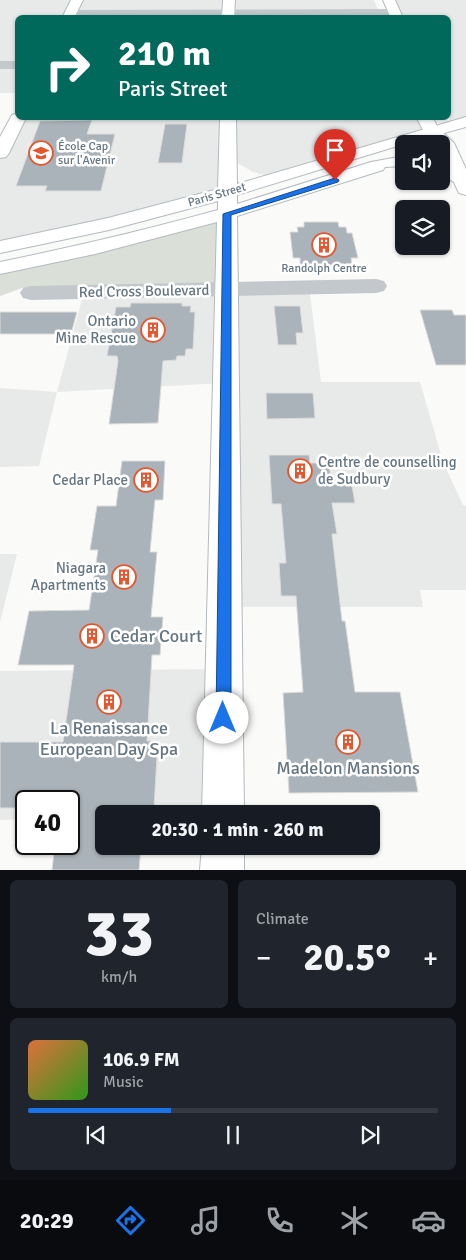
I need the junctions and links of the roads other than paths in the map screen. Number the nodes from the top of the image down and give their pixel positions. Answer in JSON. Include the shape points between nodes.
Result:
{"nodes":[{"id":1,"x":77,"y":0,"type":"edge"},
{"id":2,"x":229,"y":0,"type":"edge"},
{"id":3,"x":374,"y":0,"type":"edge"},
{"id":4,"x":389,"y":0,"type":"edge"},
{"id":5,"x":70,"y":15,"type":"edge"},
{"id":6,"x":228,"y":15,"type":"edge"},
{"id":7,"x":380,"y":15,"type":"edge"},
{"id":8,"x":396,"y":15,"type":"edge"},
{"id":9,"x":0,"y":65,"type":"edge"},
{"id":10,"x":15,"y":65,"type":"edge"},
{"id":11,"x":17,"y":120,"type":"edge"},
{"id":12,"x":228,"y":120,"type":"edge"},
{"id":13,"x":428,"y":124,"type":"edge"},
{"id":14,"x":450,"y":131,"type":"edge"},
{"id":15,"x":466,"y":139,"type":"edge"},
{"id":16,"x":0,"y":153,"type":"edge"},
{"id":17,"x":228,"y":158,"type":"junction"},
{"id":18,"x":395,"y":161,"type":"edge"},
{"id":19,"x":450,"y":174,"type":"edge"},
{"id":20,"x":282,"y":176,"type":"junction"},
{"id":21,"x":464,"y":184,"type":"edge"},
{"id":22,"x":227,"y":203,"type":"junction"},
{"id":23,"x":0,"y":247,"type":"edge"},
{"id":24,"x":0,"y":268,"type":"edge"},
{"id":25,"x":376,"y":286,"type":"dead end"},
{"id":26,"x":227,"y":289,"type":"junction"},
{"id":27,"x":31,"y":293,"type":"dead end"},
{"id":28,"x":223,"y":805,"type":"edge"},
{"id":29,"x":222,"y":855,"type":"edge"},
{"id":30,"x":222,"y":870,"type":"edge"}],
"edges":[{"from":1,"to":5,"type":"main road"},
{"from":2,"to":6,"type":"main road"},
{"from":3,"to":7,"type":"main road"},
{"from":4,"to":8,"type":"main road"},
{"from":7,"to":8,"type":"street"},
{"from":9,"to":10,"type":"street"},
{"from":11,"to":16,"type":"main road"},
{"from":12,"to":17,"type":"main road"},
{"from":13,"to":14,"type":"main road"},
{"from":13,"to":20,"type":"main road","name":"Paris Street"},
{"from":14,"to":15,"type":"main road"},
{"from":14,"to":21,"type":"main road"},
{"from":17,"to":20,"type":"main road","via":[[253,173]]},
{"from":17,"to":22,"type":"main road"},
{"from":18,"to":22,"type":"main road","name":"Paris Street"},
{"from":19,"to":21,"type":"main road"},
{"from":20,"to":22,"type":"main road","name":"Paris Street"},
{"from":22,"to":23,"type":"main road","name":"Paris Street"},
{"from":22,"to":24,"type":"main road","name":"Paris Street","via":[[81,252]]},
{"from":22,"to":26,"type":"main road"},
{"from":25,"to":26,"type":"street","name":"Red Cross Boulevard"},
{"from":26,"to":27,"type":"street","name":"Red Cross Boulevard"},
{"from":26,"to":28,"type":"main road"},
{"from":29,"to":30,"type":"main road"}]}
